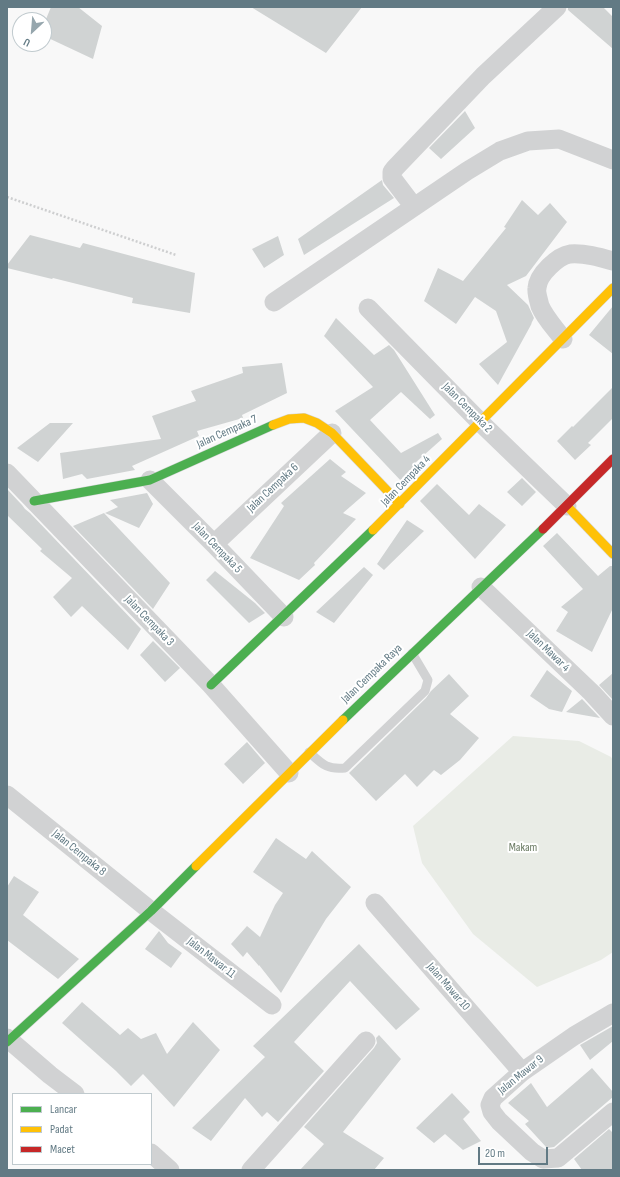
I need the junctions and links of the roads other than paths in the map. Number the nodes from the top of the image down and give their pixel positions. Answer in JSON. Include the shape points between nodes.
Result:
{"nodes":[{"id":1,"x":556,"y":7,"type":"edge"},
{"id":2,"x":613,"y":160,"type":"edge"},
{"id":3,"x":414,"y":207,"type":"junction"},
{"id":4,"x":613,"y":261,"type":"edge"},
{"id":5,"x":613,"y":288,"type":"edge"},
{"id":6,"x":274,"y":302,"type":"dead end"},
{"id":7,"x":368,"y":308,"type":"dead end"},
{"id":8,"x":563,"y":339,"type":"junction"},
{"id":9,"x":480,"y":422,"type":"junction"},
{"id":10,"x":332,"y":433,"type":"junction"},
{"id":11,"x":613,"y":459,"type":"edge"},
{"id":12,"x":7,"y":473,"type":"edge"},
{"id":13,"x":150,"y":480,"type":"junction"},
{"id":14,"x":34,"y":501,"type":"junction"},
{"id":15,"x":400,"y":504,"type":"junction"},
{"id":16,"x":567,"y":506,"type":"junction"},
{"id":17,"x":214,"y":544,"type":"junction"},
{"id":18,"x":613,"y":554,"type":"edge"},
{"id":19,"x":481,"y":587,"type":"junction"},
{"id":20,"x":284,"y":617,"type":"junction"},
{"id":21,"x":412,"y":653,"type":"junction"},
{"id":22,"x":211,"y":686,"type":"junction"},
{"id":23,"x":613,"y":716,"type":"edge"},
{"id":24,"x":309,"y":752,"type":"junction"},
{"id":25,"x":289,"y":773,"type":"junction"},
{"id":26,"x":7,"y":795,"type":"edge"},
{"id":27,"x":375,"y":902,"type":"dead end"},
{"id":28,"x":151,"y":911,"type":"junction"},
{"id":29,"x":272,"y":1005,"type":"dead end"},
{"id":30,"x":613,"y":1013,"type":"edge"},
{"id":31,"x":8,"y":1040,"type":"edge"},
{"id":32,"x":366,"y":1041,"type":"dead end"},
{"id":33,"x":522,"y":1072,"type":"junction"},
{"id":34,"x":74,"y":1093,"type":"edge"},
{"id":35,"x":611,"y":1117,"type":"edge"},
{"id":36,"x":152,"y":1161,"type":"edge"},
{"id":37,"x":170,"y":1170,"type":"edge"},
{"id":38,"x":251,"y":1170,"type":"edge"}],
"edges":[{"from":1,"to":3,"type":"street","via":[[482,76],[392,172],[392,178]]},
{"from":2,"to":3,"type":"street","via":[[559,139],[528,142],[500,151]]},
{"from":3,"to":6,"type":"street"},
{"from":4,"to":8,"type":"street","via":[[569,254],[557,260],[541,278],[537,288],[540,305],[547,319]]},
{"from":5,"to":8,"type":"street","name":"Jalan Cempaka 4"},
{"from":7,"to":9,"type":"street","name":"Jalan Cempaka 2"},
{"from":8,"to":9,"type":"street","name":"Jalan Cempaka 4"},
{"from":9,"to":15,"type":"street","name":"Jalan Cempaka 4"},
{"from":9,"to":16,"type":"street","name":"Jalan Cempaka 2"},
{"from":10,"to":13,"type":"street","name":"Jalan Cempaka 7","via":[[304,418],[289,419]]},
{"from":10,"to":15,"type":"street","name":"Jalan Cempaka 7"},
{"from":10,"to":17,"type":"street","name":"Jalan Cempaka 6"},
{"from":11,"to":16,"type":"street","name":"Jalan Cempaka Raya"},
{"from":12,"to":14,"type":"street","name":"Jalan Cempaka 3"},
{"from":13,"to":14,"type":"street","name":"Jalan Cempaka 7"},
{"from":13,"to":17,"type":"street","name":"Jalan Cempaka 5"},
{"from":14,"to":22,"type":"street","name":"Jalan Cempaka 3"},
{"from":15,"to":20,"type":"street","name":"Jalan Cempaka 4"},
{"from":16,"to":18,"type":"street"},
{"from":16,"to":19,"type":"street","name":"Jalan Cempaka Raya"},
{"from":17,"to":20,"type":"street","name":"Jalan Cempaka 5"},
{"from":19,"to":21,"type":"street","name":"Jalan Cempaka Raya"},
{"from":19,"to":23,"type":"street","name":"Jalan Mawar 4"},
{"from":20,"to":22,"type":"street","name":"Jalan Cempaka 4"},
{"from":21,"to":24,"type":"street","name":"Jalan Cempaka Raya"},
{"from":21,"to":24,"type":"lane","via":[[428,680],[425,691],[372,744],[345,768],[323,765]]},
{"from":22,"to":25,"type":"street","name":"Jalan Cempaka 3"},
{"from":24,"to":25,"type":"street","name":"Jalan Cempaka Raya"},
{"from":25,"to":28,"type":"street","name":"Jalan Cempaka Raya"},
{"from":26,"to":28,"type":"street","name":"Jalan Cempaka 8"},
{"from":27,"to":33,"type":"street","name":"Jalan Mawar 10"},
{"from":28,"to":29,"type":"street","name":"Jalan Mawar 11"},
{"from":28,"to":31,"type":"street","name":"Jalan Cempaka Raya"},
{"from":30,"to":33,"type":"street","name":"Jalan Mawar 9"},
{"from":31,"to":34,"type":"street"},
{"from":32,"to":38,"type":"street"},
{"from":33,"to":35,"type":"street","name":"Jalan Mawar 9","via":[[493,1098],[490,1105],[499,1121],[543,1159],[558,1158]]},
{"from":36,"to":37,"type":"street"}]}
